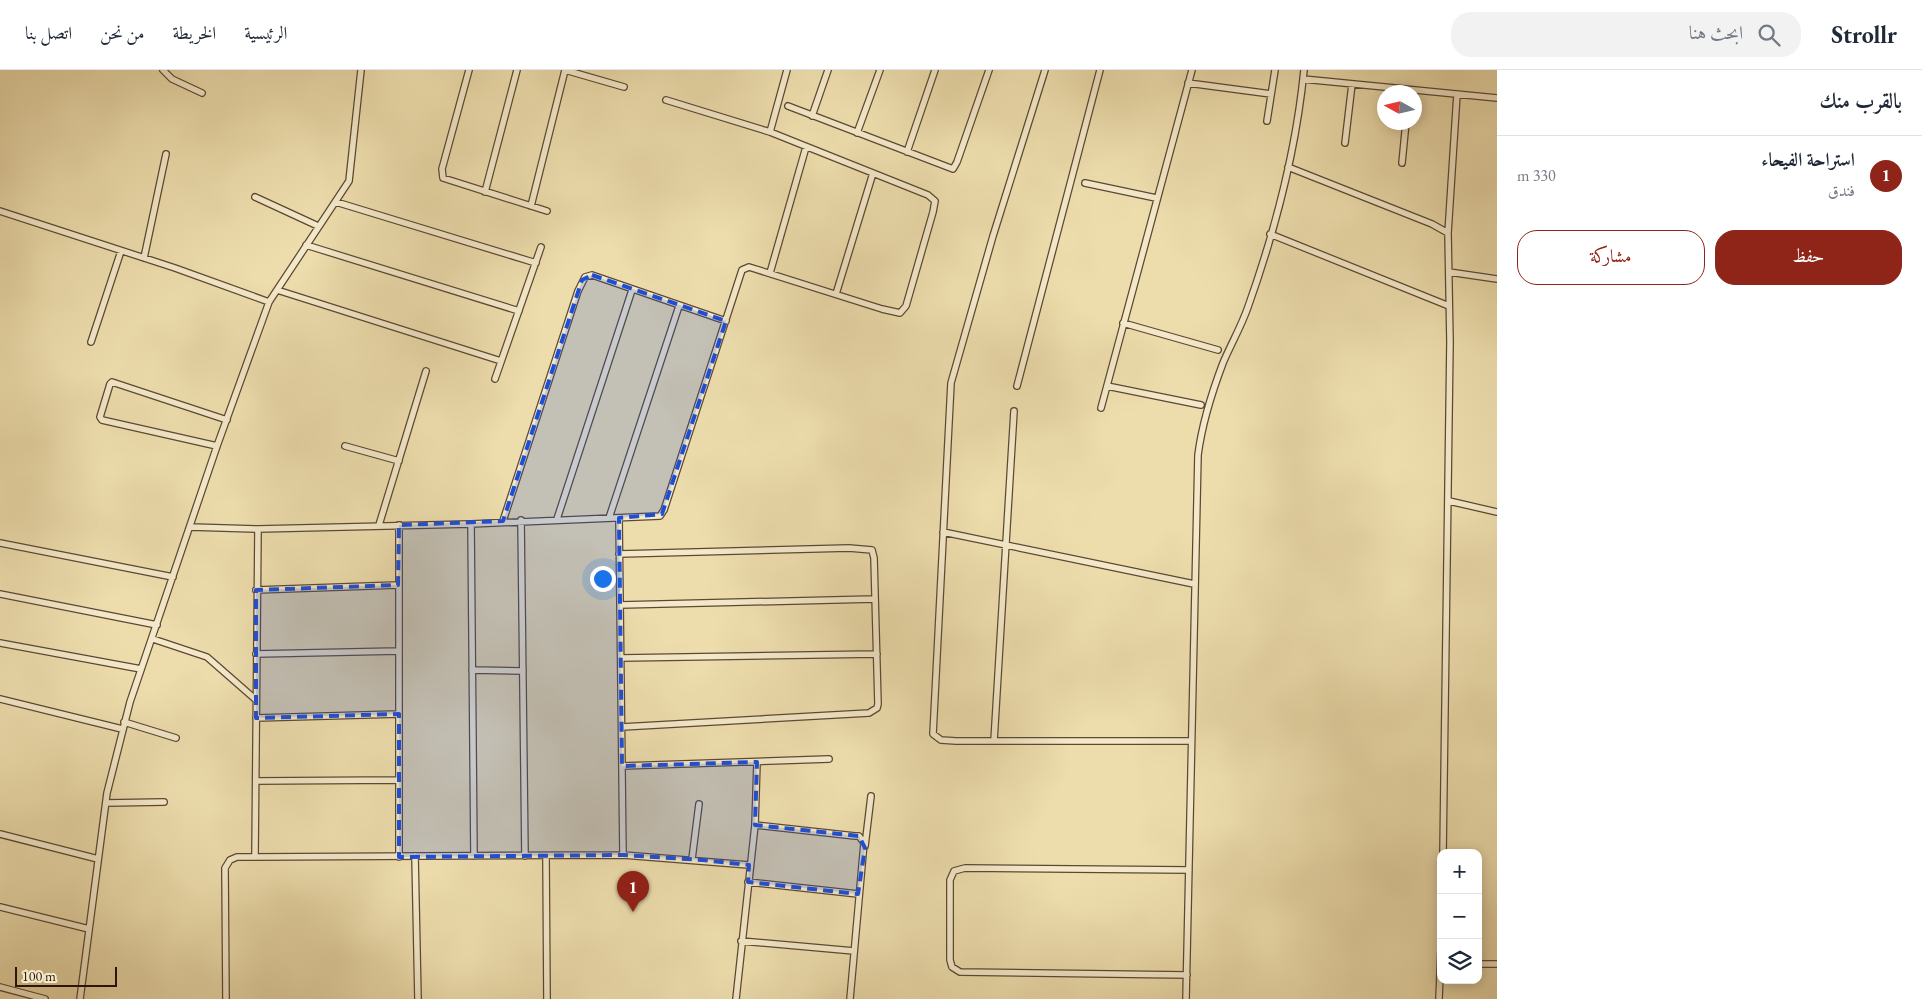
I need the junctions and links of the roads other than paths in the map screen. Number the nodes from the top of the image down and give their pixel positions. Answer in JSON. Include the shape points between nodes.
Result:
{"nodes":[{"id":1,"x":163,"y":70,"type":"edge"},
{"id":2,"x":361,"y":70,"type":"edge"},
{"id":3,"x":469,"y":70,"type":"edge"},
{"id":4,"x":517,"y":70,"type":"edge"},
{"id":5,"x":565,"y":70,"type":"edge"},
{"id":6,"x":788,"y":70,"type":"edge"},
{"id":7,"x":828,"y":70,"type":"edge"},
{"id":8,"x":880,"y":70,"type":"edge"},
{"id":9,"x":935,"y":70,"type":"edge"},
{"id":10,"x":988,"y":70,"type":"edge"},
{"id":11,"x":1045,"y":70,"type":"edge"},
{"id":12,"x":1100,"y":70,"type":"edge"},
{"id":13,"x":1192,"y":70,"type":"edge"},
{"id":14,"x":1275,"y":70,"type":"edge"},
{"id":15,"x":1304,"y":70,"type":"edge"},
{"id":16,"x":1303,"y":79,"type":"junction"},
{"id":17,"x":1188,"y":83,"type":"junction"},
{"id":18,"x":1352,"y":84,"type":"junction"},
{"id":19,"x":624,"y":87,"type":"dead end"},
{"id":20,"x":1377,"y":87,"type":"edge"},
{"id":21,"x":1422,"y":92,"type":"edge"},
{"id":22,"x":202,"y":93,"type":"dead end"},
{"id":23,"x":1271,"y":94,"type":"junction"},
{"id":24,"x":1457,"y":94,"type":"junction"},
{"id":25,"x":1497,"y":98,"type":"edge"},
{"id":26,"x":666,"y":100,"type":"dead end"},
{"id":27,"x":788,"y":106,"type":"dead end"},
{"id":28,"x":812,"y":116,"type":"junction"},
{"id":29,"x":1267,"y":121,"type":"dead end"},
{"id":30,"x":1405,"y":130,"type":"edge"},
{"id":31,"x":770,"y":132,"type":"junction"},
{"id":32,"x":857,"y":133,"type":"junction"},
{"id":33,"x":1345,"y":143,"type":"dead end"},
{"id":34,"x":806,"y":147,"type":"junction"},
{"id":35,"x":907,"y":152,"type":"junction"},
{"id":36,"x":166,"y":154,"type":"dead end"},
{"id":37,"x":1402,"y":163,"type":"dead end"},
{"id":38,"x":1288,"y":167,"type":"junction"},
{"id":39,"x":873,"y":172,"type":"junction"},
{"id":40,"x":1085,"y":183,"type":"dead end"},
{"id":41,"x":484,"y":192,"type":"junction"},
{"id":42,"x":255,"y":197,"type":"dead end"},
{"id":43,"x":1156,"y":198,"type":"junction"},
{"id":44,"x":336,"y":202,"type":"junction"},
{"id":45,"x":531,"y":206,"type":"junction"},
{"id":46,"x":0,"y":211,"type":"edge"},
{"id":47,"x":548,"y":211,"type":"dead end"},
{"id":48,"x":318,"y":226,"type":"junction"},
{"id":49,"x":1448,"y":233,"type":"junction"},
{"id":50,"x":1270,"y":234,"type":"junction"},
{"id":51,"x":306,"y":245,"type":"junction"},
{"id":52,"x":541,"y":247,"type":"dead end"},
{"id":53,"x":121,"y":251,"type":"junction"},
{"id":54,"x":144,"y":258,"type":"junction"},
{"id":55,"x":536,"y":263,"type":"junction"},
{"id":56,"x":1449,"y":272,"type":"junction"},
{"id":57,"x":770,"y":273,"type":"junction"},
{"id":58,"x":1497,"y":279,"type":"edge"},
{"id":59,"x":277,"y":290,"type":"junction"},
{"id":60,"x":632,"y":290,"type":"junction"},
{"id":61,"x":836,"y":294,"type":"junction"},
{"id":62,"x":269,"y":302,"type":"junction"},
{"id":63,"x":679,"y":306,"type":"junction"},
{"id":64,"x":1450,"y":306,"type":"junction"},
{"id":65,"x":518,"y":311,"type":"junction"},
{"id":66,"x":726,"y":321,"type":"junction"},
{"id":67,"x":1123,"y":324,"type":"junction"},
{"id":68,"x":91,"y":342,"type":"dead end"},
{"id":69,"x":1218,"y":350,"type":"dead end"},
{"id":70,"x":501,"y":361,"type":"junction"},
{"id":71,"x":426,"y":371,"type":"dead end"},
{"id":72,"x":495,"y":379,"type":"dead end"},
{"id":73,"x":1017,"y":386,"type":"dead end"},
{"id":74,"x":1107,"y":386,"type":"junction"},
{"id":75,"x":1201,"y":405,"type":"dead end"},
{"id":76,"x":1101,"y":408,"type":"dead end"},
{"id":77,"x":1014,"y":411,"type":"dead end"},
{"id":78,"x":227,"y":420,"type":"junction"},
{"id":79,"x":217,"y":446,"type":"junction"},
{"id":80,"x":345,"y":446,"type":"dead end"},
{"id":81,"x":399,"y":461,"type":"junction"},
{"id":82,"x":1449,"y":502,"type":"junction"},
{"id":83,"x":1497,"y":512,"type":"edge"},
{"id":84,"x":609,"y":518,"type":"junction"},
{"id":85,"x":619,"y":518,"type":"junction"},
{"id":86,"x":557,"y":519,"type":"junction"},
{"id":87,"x":521,"y":520,"type":"junction"},
{"id":88,"x":503,"y":521,"type":"junction"},
{"id":89,"x":471,"y":524,"type":"junction"},
{"id":90,"x":399,"y":525,"type":"junction"},
{"id":91,"x":379,"y":526,"type":"junction"},
{"id":92,"x":190,"y":527,"type":"junction"},
{"id":93,"x":258,"y":529,"type":"junction"},
{"id":94,"x":943,"y":532,"type":"junction"},
{"id":95,"x":0,"y":544,"type":"edge"},
{"id":96,"x":1005,"y":545,"type":"junction"},
{"id":97,"x":620,"y":554,"type":"junction"},
{"id":98,"x":173,"y":578,"type":"junction"},
{"id":99,"x":1194,"y":584,"type":"junction"},
{"id":100,"x":398,"y":585,"type":"junction"},
{"id":101,"x":256,"y":590,"type":"junction"},
{"id":102,"x":0,"y":594,"type":"edge"},
{"id":103,"x":874,"y":600,"type":"junction"},
{"id":104,"x":620,"y":604,"type":"junction"},
{"id":105,"x":157,"y":625,"type":"junction"},
{"id":106,"x":153,"y":639,"type":"junction"},
{"id":107,"x":0,"y":643,"type":"edge"},
{"id":108,"x":399,"y":652,"type":"junction"},
{"id":109,"x":256,"y":654,"type":"junction"},
{"id":110,"x":876,"y":654,"type":"junction"},
{"id":111,"x":621,"y":658,"type":"junction"},
{"id":112,"x":141,"y":669,"type":"junction"},
{"id":113,"x":472,"y":670,"type":"junction"},
{"id":114,"x":523,"y":671,"type":"junction"},
{"id":115,"x":0,"y":699,"type":"edge"},
{"id":116,"x":255,"y":699,"type":"junction"},
{"id":117,"x":399,"y":714,"type":"junction"},
{"id":118,"x":256,"y":718,"type":"junction"},
{"id":119,"x":124,"y":722,"type":"junction"},
{"id":120,"x":622,"y":727,"type":"junction"},
{"id":121,"x":122,"y":729,"type":"junction"},
{"id":122,"x":176,"y":738,"type":"dead end"},
{"id":123,"x":994,"y":741,"type":"junction"},
{"id":124,"x":1191,"y":742,"type":"junction"},
{"id":125,"x":829,"y":759,"type":"dead end"},
{"id":126,"x":757,"y":762,"type":"junction"},
{"id":127,"x":622,"y":766,"type":"junction"},
{"id":128,"x":399,"y":780,"type":"junction"},
{"id":129,"x":256,"y":781,"type":"junction"},
{"id":130,"x":871,"y":796,"type":"dead end"},
{"id":131,"x":164,"y":802,"type":"dead end"},
{"id":132,"x":106,"y":803,"type":"junction"},
{"id":133,"x":699,"y":804,"type":"dead end"},
{"id":134,"x":755,"y":825,"type":"junction"},
{"id":135,"x":0,"y":834,"type":"edge"},
{"id":136,"x":865,"y":848,"type":"junction"},
{"id":137,"x":1443,"y":849,"type":"edge"},
{"id":138,"x":623,"y":855,"type":"junction"},
{"id":139,"x":255,"y":856,"type":"junction"},
{"id":140,"x":399,"y":856,"type":"junction"},
{"id":141,"x":415,"y":856,"type":"junction"},
{"id":142,"x":474,"y":856,"type":"junction"},
{"id":143,"x":525,"y":856,"type":"junction"},
{"id":144,"x":546,"y":856,"type":"junction"},
{"id":145,"x":98,"y":859,"type":"junction"},
{"id":146,"x":692,"y":859,"type":"junction"},
{"id":147,"x":749,"y":865,"type":"junction"},
{"id":148,"x":1189,"y":870,"type":"junction"},
{"id":149,"x":748,"y":882,"type":"junction"},
{"id":150,"x":858,"y":894,"type":"junction"},
{"id":151,"x":0,"y":906,"type":"edge"},
{"id":152,"x":89,"y":929,"type":"junction"},
{"id":153,"x":742,"y":941,"type":"junction"},
{"id":154,"x":854,"y":951,"type":"junction"},
{"id":155,"x":1482,"y":964,"type":"edge"},
{"id":156,"x":1497,"y":964,"type":"edge"},
{"id":157,"x":1187,"y":975,"type":"junction"},
{"id":158,"x":1440,"y":984,"type":"edge"},
{"id":159,"x":0,"y":987,"type":"edge"},
{"id":160,"x":45,"y":999,"type":"edge"},
{"id":161,"x":80,"y":999,"type":"edge"},
{"id":162,"x":226,"y":999,"type":"edge"},
{"id":163,"x":418,"y":999,"type":"edge"},
{"id":164,"x":547,"y":999,"type":"edge"},
{"id":165,"x":736,"y":999,"type":"edge"},
{"id":166,"x":850,"y":999,"type":"edge"},
{"id":167,"x":1186,"y":999,"type":"edge"},
{"id":168,"x":1439,"y":999,"type":"edge"}],
"edges":[{"from":1,"to":22,"type":"street","via":[[172,79]]},
{"from":2,"to":44,"type":"street","via":[[352,174]]},
{"from":3,"to":41,"type":"street","via":[[442,175],[446,180]]},
{"from":4,"to":41,"type":"street"},
{"from":5,"to":19,"type":"street"},
{"from":5,"to":45,"type":"street"},
{"from":6,"to":31,"type":"street"},
{"from":7,"to":28,"type":"street"},
{"from":8,"to":32,"type":"street"},
{"from":9,"to":35,"type":"street"},
{"from":10,"to":35,"type":"street","via":[[953,169]]},
{"from":11,"to":94,"type":"street","via":[[992,236],[952,383]]},
{"from":12,"to":73,"type":"street"},
{"from":13,"to":17,"type":"street"},
{"from":14,"to":23,"type":"street"},
{"from":15,"to":16,"type":"street"},
{"from":16,"to":18,"type":"street"},
{"from":16,"to":38,"type":"street"},
{"from":17,"to":23,"type":"street"},
{"from":17,"to":43,"type":"street"},
{"from":18,"to":20,"type":"street"},
{"from":18,"to":33,"type":"street"},
{"from":21,"to":24,"type":"street"},
{"from":23,"to":29,"type":"street"},
{"from":24,"to":25,"type":"street"},
{"from":24,"to":49,"type":"street"},
{"from":26,"to":31,"type":"street"},
{"from":27,"to":28,"type":"street"},
{"from":28,"to":32,"type":"street"},
{"from":30,"to":37,"type":"street"},
{"from":31,"to":34,"type":"street"},
{"from":32,"to":35,"type":"street"},
{"from":34,"to":39,"type":"street"},
{"from":34,"to":57,"type":"street"},
{"from":36,"to":54,"type":"street"},
{"from":38,"to":49,"type":"street"},
{"from":38,"to":50,"type":"street"},
{"from":39,"to":61,"type":"street"},
{"from":39,"to":61,"type":"street","via":[[928,195],[934,202],[906,306],[896,313]]},
{"from":40,"to":43,"type":"street"},
{"from":41,"to":45,"type":"street"},
{"from":42,"to":48,"type":"street"},
{"from":43,"to":67,"type":"street"},
{"from":44,"to":48,"type":"street"},
{"from":44,"to":55,"type":"street"},
{"from":45,"to":47,"type":"street"},
{"from":46,"to":53,"type":"street"},
{"from":48,"to":51,"type":"street"},
{"from":49,"to":56,"type":"street"},
{"from":50,"to":64,"type":"street"},
{"from":50,"to":99,"type":"street","via":[[1248,307],[1223,364],[1200,441]]},
{"from":51,"to":59,"type":"street"},
{"from":51,"to":65,"type":"street"},
{"from":52,"to":55,"type":"street"},
{"from":53,"to":54,"type":"street"},
{"from":53,"to":68,"type":"street"},
{"from":54,"to":62,"type":"street"},
{"from":55,"to":65,"type":"street"},
{"from":56,"to":58,"type":"street"},
{"from":56,"to":64,"type":"street"},
{"from":57,"to":61,"type":"street"},
{"from":57,"to":66,"type":"street","via":[[749,267],[742,270]]},
{"from":59,"to":62,"type":"street"},
{"from":59,"to":70,"type":"street"},
{"from":60,"to":63,"type":"street"},
{"from":60,"to":86,"type":"street"},
{"from":60,"to":88,"type":"street","via":[[592,275],[582,280]]},
{"from":62,"to":78,"type":"street"},
{"from":63,"to":66,"type":"street"},
{"from":63,"to":84,"type":"street"},
{"from":64,"to":82,"type":"street"},
{"from":65,"to":70,"type":"street"},
{"from":66,"to":85,"type":"street","via":[[662,514]]},
{"from":67,"to":69,"type":"street"},
{"from":67,"to":74,"type":"street"},
{"from":70,"to":72,"type":"street"},
{"from":71,"to":81,"type":"street"},
{"from":74,"to":75,"type":"street"},
{"from":74,"to":76,"type":"street"},
{"from":77,"to":96,"type":"street"},
{"from":78,"to":79,"type":"street"},
{"from":78,"to":79,"type":"street","via":[[110,384],[101,420]]},
{"from":79,"to":92,"type":"street"},
{"from":80,"to":81,"type":"street"},
{"from":81,"to":91,"type":"street"},
{"from":82,"to":83,"type":"street"},
{"from":82,"to":137,"type":"street"},
{"from":84,"to":85,"type":"street"},
{"from":84,"to":86,"type":"street"},
{"from":85,"to":97,"type":"street"},
{"from":86,"to":87,"type":"street"},
{"from":87,"to":88,"type":"street"},
{"from":87,"to":114,"type":"street"},
{"from":88,"to":89,"type":"street"},
{"from":89,"to":90,"type":"street"},
{"from":89,"to":113,"type":"street"},
{"from":90,"to":91,"type":"street"},
{"from":90,"to":100,"type":"street"},
{"from":91,"to":93,"type":"street"},
{"from":92,"to":93,"type":"street"},
{"from":92,"to":98,"type":"street"},
{"from":93,"to":101,"type":"street"},
{"from":94,"to":96,"type":"street"},
{"from":94,"to":123,"type":"street","via":[[933,734],[941,740]]},
{"from":95,"to":98,"type":"street"},
{"from":96,"to":99,"type":"street"},
{"from":96,"to":123,"type":"street"},
{"from":97,"to":103,"type":"street","via":[[868,548],[874,554]]},
{"from":97,"to":104,"type":"street"},
{"from":98,"to":105,"type":"street"},
{"from":99,"to":124,"type":"street"},
{"from":100,"to":101,"type":"street"},
{"from":100,"to":108,"type":"street"},
{"from":101,"to":109,"type":"street"},
{"from":102,"to":105,"type":"street"},
{"from":103,"to":104,"type":"street"},
{"from":103,"to":110,"type":"street"},
{"from":104,"to":111,"type":"street"},
{"from":105,"to":106,"type":"street"},
{"from":106,"to":112,"type":"street"},
{"from":106,"to":116,"type":"street","via":[[207,657]]},
{"from":107,"to":112,"type":"street"},
{"from":108,"to":109,"type":"street"},
{"from":108,"to":117,"type":"street"},
{"from":109,"to":116,"type":"street"},
{"from":110,"to":111,"type":"street"},
{"from":110,"to":120,"type":"street","via":[[878,704],[869,713]]},
{"from":111,"to":120,"type":"street"},
{"from":112,"to":119,"type":"street"},
{"from":113,"to":114,"type":"street"},
{"from":113,"to":142,"type":"street"},
{"from":114,"to":143,"type":"street"},
{"from":115,"to":121,"type":"street"},
{"from":116,"to":118,"type":"street"},
{"from":117,"to":118,"type":"street"},
{"from":117,"to":128,"type":"street"},
{"from":118,"to":129,"type":"street"},
{"from":119,"to":121,"type":"street"},
{"from":119,"to":122,"type":"street"},
{"from":120,"to":127,"type":"street"},
{"from":121,"to":132,"type":"street"},
{"from":123,"to":124,"type":"street"},
{"from":124,"to":148,"type":"street"},
{"from":125,"to":126,"type":"street"},
{"from":126,"to":127,"type":"street"},
{"from":126,"to":134,"type":"street"},
{"from":127,"to":138,"type":"street"},
{"from":128,"to":129,"type":"street"},
{"from":128,"to":140,"type":"street"},
{"from":129,"to":139,"type":"street"},
{"from":130,"to":136,"type":"street"},
{"from":131,"to":132,"type":"street"},
{"from":132,"to":145,"type":"street"},
{"from":133,"to":146,"type":"street"},
{"from":134,"to":136,"type":"street","via":[[855,836],[862,838]]},
{"from":134,"to":147,"type":"street"},
{"from":135,"to":145,"type":"street"},
{"from":136,"to":150,"type":"street"},
{"from":138,"to":144,"type":"street"},
{"from":138,"to":146,"type":"street"},
{"from":139,"to":140,"type":"street"},
{"from":139,"to":162,"type":"street","via":[[236,857],[225,868]]},
{"from":140,"to":141,"type":"street"},
{"from":141,"to":142,"type":"street"},
{"from":141,"to":163,"type":"street"},
{"from":142,"to":143,"type":"street"},
{"from":143,"to":144,"type":"street"},
{"from":144,"to":164,"type":"street"},
{"from":145,"to":152,"type":"street"},
{"from":146,"to":147,"type":"street"},
{"from":147,"to":149,"type":"street"},
{"from":148,"to":157,"type":"street"},
{"from":148,"to":157,"type":"street","via":[[965,868],[954,870],[950,880],[950,960],[952,967],[960,972]]},
{"from":149,"to":150,"type":"street"},
{"from":149,"to":153,"type":"street"},
{"from":150,"to":154,"type":"street"},
{"from":151,"to":152,"type":"street"},
{"from":152,"to":161,"type":"street"},
{"from":153,"to":154,"type":"street"},
{"from":153,"to":165,"type":"street"},
{"from":154,"to":166,"type":"street"},
{"from":155,"to":156,"type":"street"},
{"from":157,"to":167,"type":"street"},
{"from":158,"to":168,"type":"street"},
{"from":159,"to":160,"type":"street"}]}
